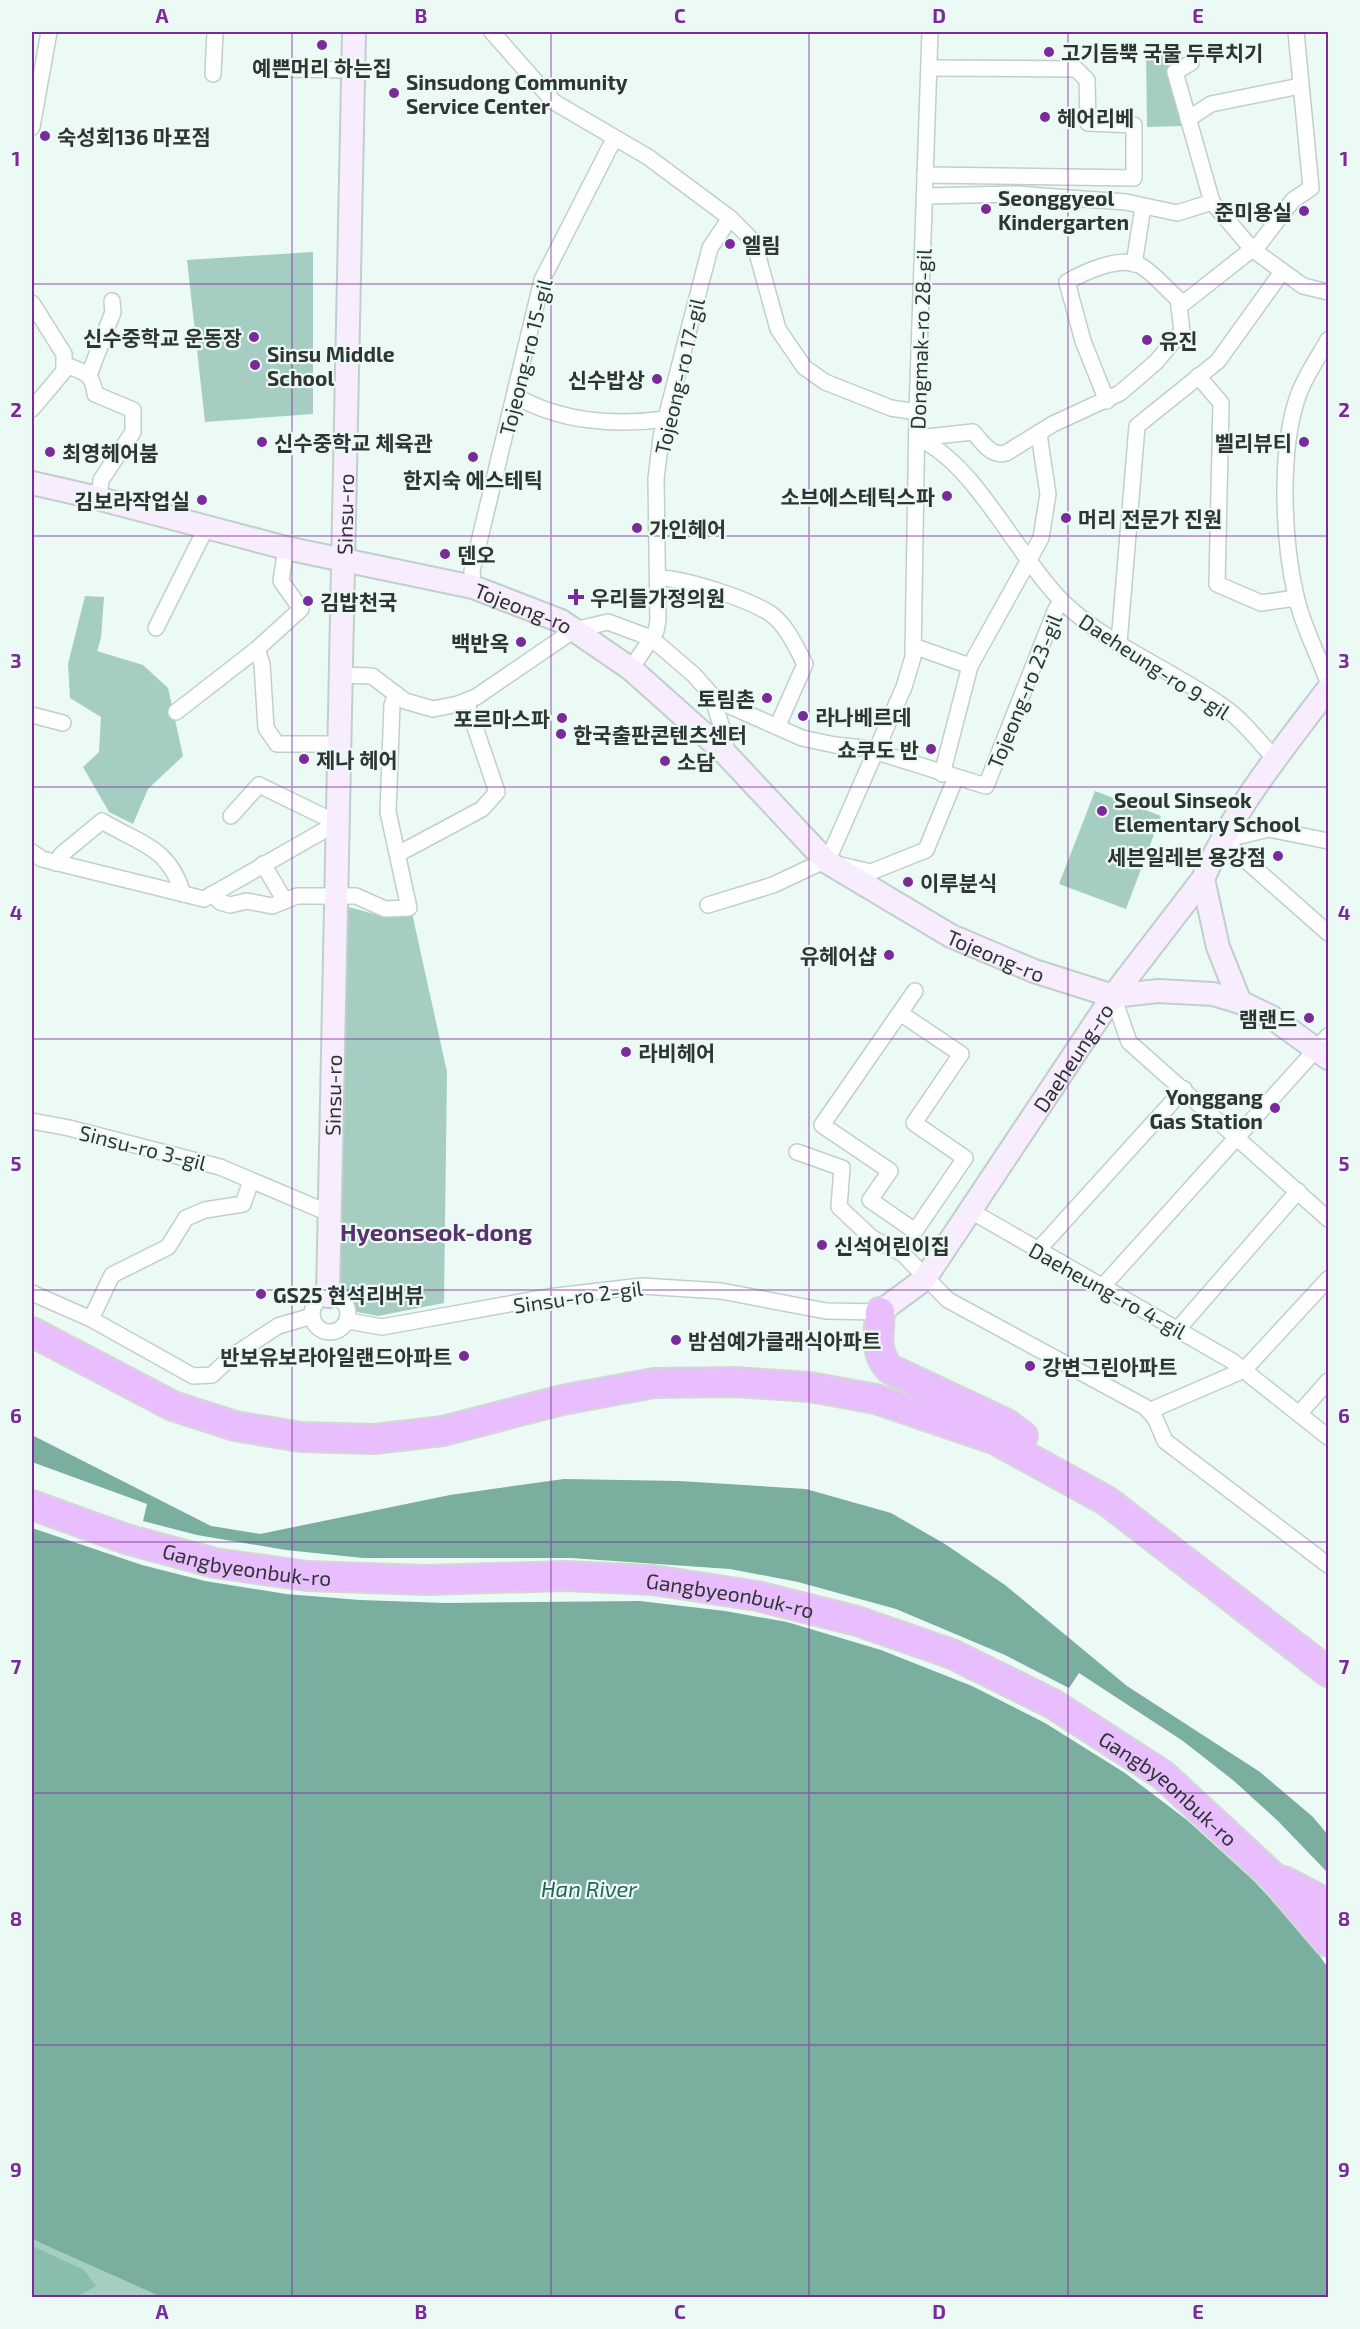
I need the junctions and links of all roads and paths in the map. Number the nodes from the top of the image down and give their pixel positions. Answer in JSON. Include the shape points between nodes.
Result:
{"nodes":[{"id":1,"x":49,"y":32,"type":"edge"},
{"id":2,"x":215,"y":32,"type":"edge"},
{"id":3,"x":354,"y":32,"type":"edge"},
{"id":4,"x":492,"y":32,"type":"edge"},
{"id":5,"x":930,"y":32,"type":"edge"},
{"id":6,"x":1296,"y":32,"type":"edge"},
{"id":7,"x":1191,"y":63,"type":"dead end"},
{"id":8,"x":929,"y":68,"type":"junction"},
{"id":9,"x":284,"y":69,"type":"dead end"},
{"id":10,"x":354,"y":70,"type":"junction"},
{"id":11,"x":213,"y":74,"type":"dead end"},
{"id":12,"x":1300,"y":86,"type":"junction"},
{"id":13,"x":1188,"y":119,"type":"junction"},
{"id":14,"x":32,"y":127,"type":"edge"},
{"id":15,"x":614,"y":139,"type":"junction"},
{"id":16,"x":926,"y":175,"type":"junction"},
{"id":17,"x":925,"y":196,"type":"junction"},
{"id":18,"x":1212,"y":202,"type":"junction"},
{"id":19,"x":1143,"y":207,"type":"junction"},
{"id":20,"x":730,"y":218,"type":"junction"},
{"id":21,"x":1252,"y":249,"type":"junction"},
{"id":22,"x":1134,"y":264,"type":"junction"},
{"id":23,"x":1282,"y":272,"type":"junction"},
{"id":24,"x":1329,"y":292,"type":"edge"},
{"id":25,"x":112,"y":301,"type":"dead end"},
{"id":26,"x":32,"y":303,"type":"edge"},
{"id":27,"x":1180,"y":306,"type":"junction"},
{"id":28,"x":1329,"y":340,"type":"edge"},
{"id":29,"x":64,"y":364,"type":"junction"},
{"id":30,"x":89,"y":375,"type":"junction"},
{"id":31,"x":1198,"y":376,"type":"junction"},
{"id":32,"x":516,"y":396,"type":"junction"},
{"id":33,"x":1107,"y":400,"type":"junction"},
{"id":34,"x":32,"y":409,"type":"edge"},
{"id":35,"x":917,"y":412,"type":"junction"},
{"id":36,"x":666,"y":419,"type":"junction"},
{"id":37,"x":1039,"y":434,"type":"junction"},
{"id":38,"x":917,"y":438,"type":"junction"},
{"id":39,"x":32,"y":483,"type":"edge"},
{"id":40,"x":99,"y":498,"type":"junction"},
{"id":41,"x":206,"y":528,"type":"junction"},
{"id":42,"x":285,"y":548,"type":"junction"},
{"id":43,"x":1029,"y":559,"type":"junction"},
{"id":44,"x":343,"y":561,"type":"junction"},
{"id":45,"x":660,"y":578,"type":"junction"},
{"id":46,"x":473,"y":587,"type":"junction"},
{"id":47,"x":1296,"y":598,"type":"junction"},
{"id":48,"x":1062,"y":601,"type":"junction"},
{"id":49,"x":156,"y":628,"type":"dead end"},
{"id":50,"x":574,"y":630,"type":"junction"},
{"id":51,"x":651,"y":638,"type":"junction"},
{"id":52,"x":1119,"y":643,"type":"junction"},
{"id":53,"x":913,"y":646,"type":"junction"},
{"id":54,"x":256,"y":649,"type":"junction"},
{"id":55,"x":970,"y":666,"type":"junction"},
{"id":56,"x":631,"y":669,"type":"junction"},
{"id":57,"x":341,"y":675,"type":"junction"},
{"id":58,"x":1329,"y":682,"type":"edge"},
{"id":59,"x":1329,"y":689,"type":"edge"},
{"id":60,"x":396,"y":694,"type":"junction"},
{"id":61,"x":466,"y":701,"type":"junction"},
{"id":62,"x":714,"y":703,"type":"junction"},
{"id":63,"x":176,"y":712,"type":"dead end"},
{"id":64,"x":32,"y":716,"type":"edge"},
{"id":65,"x":63,"y":723,"type":"dead end"},
{"id":66,"x":778,"y":725,"type":"junction"},
{"id":67,"x":339,"y":744,"type":"junction"},
{"id":68,"x":724,"y":752,"type":"junction"},
{"id":69,"x":876,"y":753,"type":"junction"},
{"id":70,"x":1276,"y":760,"type":"junction"},
{"id":71,"x":949,"y":775,"type":"junction"},
{"id":72,"x":231,"y":816,"type":"dead end"},
{"id":73,"x":337,"y":823,"type":"junction"},
{"id":74,"x":1223,"y":840,"type":"junction"},
{"id":75,"x":1329,"y":841,"type":"edge"},
{"id":76,"x":32,"y":852,"type":"edge"},
{"id":77,"x":398,"y":854,"type":"junction"},
{"id":78,"x":826,"y":861,"type":"junction"},
{"id":79,"x":56,"y":863,"type":"junction"},
{"id":80,"x":263,"y":864,"type":"junction"},
{"id":81,"x":1203,"y":879,"type":"junction"},
{"id":82,"x":183,"y":894,"type":"junction"},
{"id":83,"x":212,"y":894,"type":"junction"},
{"id":84,"x":335,"y":896,"type":"junction"},
{"id":85,"x":285,"y":901,"type":"junction"},
{"id":86,"x":708,"y":905,"type":"dead end"},
{"id":87,"x":1329,"y":933,"type":"edge"},
{"id":88,"x":915,"y":991,"type":"dead end"},
{"id":89,"x":1113,"y":996,"type":"junction"},
{"id":90,"x":1240,"y":1002,"type":"junction"},
{"id":91,"x":900,"y":1013,"type":"junction"},
{"id":92,"x":1325,"y":1047,"type":"edge"},
{"id":93,"x":1184,"y":1089,"type":"junction"},
{"id":94,"x":32,"y":1121,"type":"edge"},
{"id":95,"x":1238,"y":1137,"type":"junction"},
{"id":96,"x":797,"y":1152,"type":"dead end"},
{"id":97,"x":251,"y":1180,"type":"junction"},
{"id":98,"x":1298,"y":1191,"type":"junction"},
{"id":99,"x":971,"y":1211,"type":"junction"},
{"id":100,"x":331,"y":1214,"type":"junction"},
{"id":101,"x":1329,"y":1219,"type":"edge"},
{"id":102,"x":1038,"y":1250,"type":"junction"},
{"id":103,"x":926,"y":1276,"type":"junction"},
{"id":104,"x":1329,"y":1279,"type":"edge"},
{"id":105,"x":1103,"y":1286,"type":"junction"},
{"id":106,"x":32,"y":1293,"type":"edge"},
{"id":107,"x":328,"y":1296,"type":"junction"},
{"id":108,"x":880,"y":1312,"type":"junction"},
{"id":109,"x":312,"y":1316,"type":"junction"},
{"id":110,"x":91,"y":1319,"type":"junction"},
{"id":111,"x":348,"y":1321,"type":"junction"},
{"id":112,"x":1178,"y":1329,"type":"junction"},
{"id":113,"x":32,"y":1332,"type":"edge"},
{"id":114,"x":1244,"y":1370,"type":"junction"},
{"id":115,"x":1329,"y":1381,"type":"edge"},
{"id":116,"x":1149,"y":1411,"type":"junction"},
{"id":117,"x":1299,"y":1414,"type":"junction"},
{"id":118,"x":1329,"y":1437,"type":"edge"},
{"id":119,"x":1060,"y":1473,"type":"junction"},
{"id":120,"x":32,"y":1505,"type":"edge"},
{"id":121,"x":1326,"y":1557,"type":"edge"},
{"id":122,"x":1329,"y":1672,"type":"edge"},
{"id":123,"x":1271,"y":1875,"type":"junction"},
{"id":124,"x":1329,"y":1904,"type":"edge"},
{"id":125,"x":1329,"y":1942,"type":"edge"}],
"edges":[{"from":1,"to":14,"type":"street"},
{"from":2,"to":11,"type":"street"},
{"from":3,"to":10,"type":"main road","name":"Sinsu-ro"},
{"from":4,"to":15,"type":"street","via":[[554,102]]},
{"from":5,"to":8,"type":"street","name":"Dongmak-ro 28-gil"},
{"from":6,"to":12,"type":"street"},
{"from":7,"to":13,"type":"street","via":[[1175,72]]},
{"from":8,"to":16,"type":"street","name":"Dongmak-ro 28-gil"},
{"from":8,"to":16,"type":"street","via":[[1076,69],[1087,80],[1088,123],[1134,125],[1134,178]]},
{"from":9,"to":10,"type":"street"},
{"from":10,"to":44,"type":"main road","name":"Sinsu-ro"},
{"from":12,"to":13,"type":"street","via":[[1211,104]]},
{"from":12,"to":21,"type":"street","via":[[1311,188],[1293,200]]},
{"from":13,"to":18,"type":"street"},
{"from":15,"to":20,"type":"street","via":[[648,157]]},
{"from":15,"to":32,"type":"street","name":"Tojeong-ro 15-gil","via":[[542,280]]},
{"from":16,"to":17,"type":"street","name":"Dongmak-ro 28-gil"},
{"from":17,"to":19,"type":"street","via":[[1017,195],[1126,202]]},
{"from":17,"to":35,"type":"street","name":"Dongmak-ro 28-gil"},
{"from":18,"to":19,"type":"street","via":[[1177,213]]},
{"from":18,"to":21,"type":"street"},
{"from":19,"to":22,"type":"street"},
{"from":20,"to":35,"type":"street","via":[[754,242],[778,329],[804,368],[825,382],[891,408]]},
{"from":20,"to":36,"type":"street","name":"Tojeong-ro 17-gil","via":[[710,248]]},
{"from":21,"to":23,"type":"street"},
{"from":21,"to":27,"type":"street"},
{"from":22,"to":27,"type":"street","via":[[1178,299]]},
{"from":22,"to":33,"type":"street","via":[[1090,268],[1067,282],[1084,345]]},
{"from":23,"to":24,"type":"street","via":[[1303,286]]},
{"from":23,"to":31,"type":"street","via":[[1218,361]]},
{"from":25,"to":30,"type":"street","via":[[113,312]]},
{"from":26,"to":29,"type":"street","via":[[64,354]]},
{"from":27,"to":33,"type":"street","via":[[1182,331],[1156,362]]},
{"from":28,"to":47,"type":"street","via":[[1299,396],[1288,441],[1287,536]]},
{"from":29,"to":30,"type":"street"},
{"from":29,"to":34,"type":"street","via":[[64,371]]},
{"from":30,"to":40,"type":"street","via":[[95,394],[133,411],[133,432],[101,480]]},
{"from":31,"to":47,"type":"street","via":[[1221,403],[1217,584],[1261,603]]},
{"from":31,"to":52,"type":"street","via":[[1137,426]]},
{"from":32,"to":36,"type":"street","via":[[592,422]]},
{"from":32,"to":46,"type":"street","name":"Tojeong-ro 15-gil","via":[[472,571]]},
{"from":33,"to":37,"type":"street"},
{"from":35,"to":38,"type":"street","name":"Dongmak-ro 28-gil"},
{"from":36,"to":45,"type":"street","name":"Tojeong-ro 17-gil","via":[[656,479]]},
{"from":37,"to":38,"type":"street","via":[[999,455],[993,454],[973,432]]},
{"from":37,"to":43,"type":"street","name":"Tojeong-ro 23-gil","via":[[1048,494],[1041,538]]},
{"from":38,"to":43,"type":"street","name":"Daeheung-ro 9-gil","via":[[935,446],[970,483]]},
{"from":38,"to":53,"type":"street","name":"Dongmak-ro 28-gil"},
{"from":39,"to":40,"type":"main road","name":"Tojeong-ro"},
{"from":40,"to":41,"type":"main road","name":"Tojeong-ro"},
{"from":41,"to":42,"type":"main road","name":"Tojeong-ro"},
{"from":41,"to":49,"type":"street"},
{"from":42,"to":44,"type":"main road","name":"Tojeong-ro"},
{"from":42,"to":54,"type":"street","via":[[281,581],[301,609]]},
{"from":43,"to":48,"type":"street","name":"Daeheung-ro 9-gil"},
{"from":43,"to":55,"type":"street","name":"Tojeong-ro 23-gil"},
{"from":44,"to":46,"type":"main road","name":"Tojeong-ro"},
{"from":44,"to":57,"type":"main road","name":"Sinsu-ro"},
{"from":45,"to":51,"type":"street","name":"Tojeong-ro 17-gil","via":[[658,620]]},
{"from":45,"to":66,"type":"street","via":[[728,594],[771,615],[790,636],[805,664]]},
{"from":46,"to":50,"type":"main road","name":"Tojeong-ro","via":[[561,621]]},
{"from":47,"to":58,"type":"street"},
{"from":48,"to":52,"type":"street","name":"Daeheung-ro 9-gil","via":[[1099,632]]},
{"from":48,"to":71,"type":"street","name":"Tojeong-ro 23-gil","via":[[986,786]]},
{"from":50,"to":51,"type":"street","via":[[608,622]]},
{"from":50,"to":56,"type":"main road","name":"Tojeong-ro"},
{"from":50,"to":61,"type":"street","via":[[508,677]]},
{"from":51,"to":56,"type":"street","name":"Tojeong-ro 17-gil"},
{"from":51,"to":62,"type":"street","via":[[694,675]]},
{"from":52,"to":70,"type":"street","name":"Daeheung-ro 9-gil","via":[[1226,708]]},
{"from":53,"to":55,"type":"street"},
{"from":53,"to":69,"type":"street","name":"Dongmak-ro 28-gil","via":[[904,687]]},
{"from":54,"to":63,"type":"street"},
{"from":54,"to":67,"type":"street","via":[[262,664],[266,728],[277,744]]},
{"from":55,"to":71,"type":"street","name":"Tojeong-ro 23-gil"},
{"from":56,"to":68,"type":"main road","name":"Tojeong-ro"},
{"from":57,"to":60,"type":"street","via":[[372,676]]},
{"from":57,"to":67,"type":"main road","name":"Sinsu-ro"},
{"from":59,"to":70,"type":"main road","name":"Daeheung-ro"},
{"from":60,"to":61,"type":"street","via":[[405,701],[433,709]]},
{"from":60,"to":77,"type":"street","via":[[392,705],[388,812]]},
{"from":61,"to":77,"type":"street","via":[[497,792],[482,809]]},
{"from":62,"to":66,"type":"street","via":[[721,702]]},
{"from":62,"to":68,"type":"street","via":[[726,741]]},
{"from":64,"to":65,"type":"street"},
{"from":66,"to":69,"type":"street","via":[[802,738]]},
{"from":67,"to":73,"type":"main road","name":"Sinsu-ro"},
{"from":68,"to":78,"type":"main road","name":"Tojeong-ro"},
{"from":69,"to":71,"type":"street"},
{"from":69,"to":78,"type":"street","name":"Dongmak-ro 28-gil"},
{"from":70,"to":74,"type":"main road","name":"Daeheung-ro"},
{"from":71,"to":78,"type":"street","name":"Tojeong-ro 23-gil","via":[[926,850],[871,872]]},
{"from":72,"to":73,"type":"street","via":[[259,785]]},
{"from":73,"to":80,"type":"street"},
{"from":73,"to":84,"type":"main road","name":"Sinsu-ro"},
{"from":74,"to":75,"type":"street","via":[[1269,829]]},
{"from":74,"to":81,"type":"main road","name":"Daeheung-ro"},
{"from":74,"to":87,"type":"street"},
{"from":76,"to":79,"type":"street","via":[[42,860]]},
{"from":77,"to":84,"type":"street","via":[[409,908],[385,909],[356,896]]},
{"from":78,"to":86,"type":"street","via":[[773,885]]},
{"from":78,"to":89,"type":"main road","name":"Tojeong-ro","via":[[951,936],[1034,971]]},
{"from":79,"to":82,"type":"street"},
{"from":79,"to":82,"type":"street","via":[[102,821],[154,850],[176,872]]},
{"from":80,"to":83,"type":"street"},
{"from":80,"to":85,"type":"street"},
{"from":81,"to":89,"type":"main road","name":"Daeheung-ro"},
{"from":81,"to":90,"type":"main road","via":[[1218,947]]},
{"from":82,"to":83,"type":"street","via":[[204,898]]},
{"from":83,"to":85,"type":"street","via":[[230,905],[247,901],[272,906]]},
{"from":84,"to":85,"type":"street","via":[[297,896]]},
{"from":84,"to":100,"type":"main road","name":"Sinsu-ro"},
{"from":88,"to":91,"type":"street"},
{"from":89,"to":90,"type":"main road","name":"Tojeong-ro","via":[[1158,991],[1213,994]]},
{"from":89,"to":93,"type":"street","via":[[1129,1042]]},
{"from":89,"to":99,"type":"main road","name":"Daeheung-ro"},
{"from":90,"to":92,"type":"main road","name":"Tojeong-ro"},
{"from":91,"to":91,"type":"street","via":[[822,1125],[890,1171],[870,1200],[915,1231],[965,1158],[914,1123],[961,1054]]},
{"from":92,"to":95,"type":"street","name":"Tojeong-ro"},
{"from":93,"to":95,"type":"street"},
{"from":93,"to":102,"type":"street"},
{"from":94,"to":97,"type":"street","name":"Sinsu-ro 3-gil","via":[[220,1167]]},
{"from":95,"to":98,"type":"street"},
{"from":95,"to":105,"type":"street","name":"Tojeong-ro"},
{"from":96,"to":103,"type":"street","via":[[842,1168],[839,1207],[872,1238],[903,1254]]},
{"from":97,"to":100,"type":"street","name":"Sinsu-ro 3-gil"},
{"from":97,"to":110,"type":"street","via":[[243,1204],[205,1210],[186,1218],[168,1247],[112,1275]]},
{"from":98,"to":101,"type":"street"},
{"from":98,"to":112,"type":"street"},
{"from":99,"to":102,"type":"street","name":"Daeheung-ro 4-gil"},
{"from":99,"to":103,"type":"main road","name":"Daeheung-ro"},
{"from":100,"to":107,"type":"main road","name":"Sinsu-ro"},
{"from":102,"to":105,"type":"street","name":"Daeheung-ro 4-gil"},
{"from":103,"to":108,"type":"main road","name":"Daeheung-ro"},
{"from":103,"to":116,"type":"street","via":[[948,1300]]},
{"from":104,"to":114,"type":"street"},
{"from":105,"to":112,"type":"street","name":"Daeheung-ro 4-gil"},
{"from":106,"to":110,"type":"street"},
{"from":107,"to":109,"type":"street","via":[[314,1305]]},
{"from":107,"to":111,"type":"street","via":[[347,1305]]},
{"from":108,"to":111,"type":"street","name":"Sinsu-ro 2-gil","via":[[826,1311],[721,1291],[642,1286],[548,1297],[382,1327]]},
{"from":108,"to":119,"type":"highway","via":[[880,1360],[1007,1424],[1041,1448]]},
{"from":109,"to":110,"type":"street","via":[[278,1326],[231,1357],[212,1375],[193,1376]]},
{"from":109,"to":111,"type":"street","via":[[317,1327],[328,1332],[340,1330]]},
{"from":112,"to":114,"type":"street","name":"Daeheung-ro 4-gil"},
{"from":113,"to":119,"type":"highway","via":[[173,1406],[235,1426],[301,1437],[374,1439],[443,1431],[562,1400],[654,1383],[735,1382],[810,1387],[876,1399],[994,1439]]},
{"from":114,"to":116,"type":"street"},
{"from":114,"to":117,"type":"street","name":"Daeheung-ro 4-gil"},
{"from":115,"to":117,"type":"street"},
{"from":116,"to":121,"type":"street","via":[[1166,1441]]},
{"from":117,"to":118,"type":"street","name":"Daeheung-ro 4-gil"},
{"from":119,"to":122,"type":"highway","via":[[1107,1501]]},
{"from":120,"to":123,"type":"highway","name":"Gangbyeonbuk-ro","via":[[126,1539],[204,1560],[307,1576],[653,1580],[757,1596],[857,1622],[952,1654],[1053,1704],[1163,1775]]},
{"from":123,"to":124,"type":"highway"},
{"from":123,"to":125,"type":"highway","name":"Gangbyeonbuk-ro"}]}
